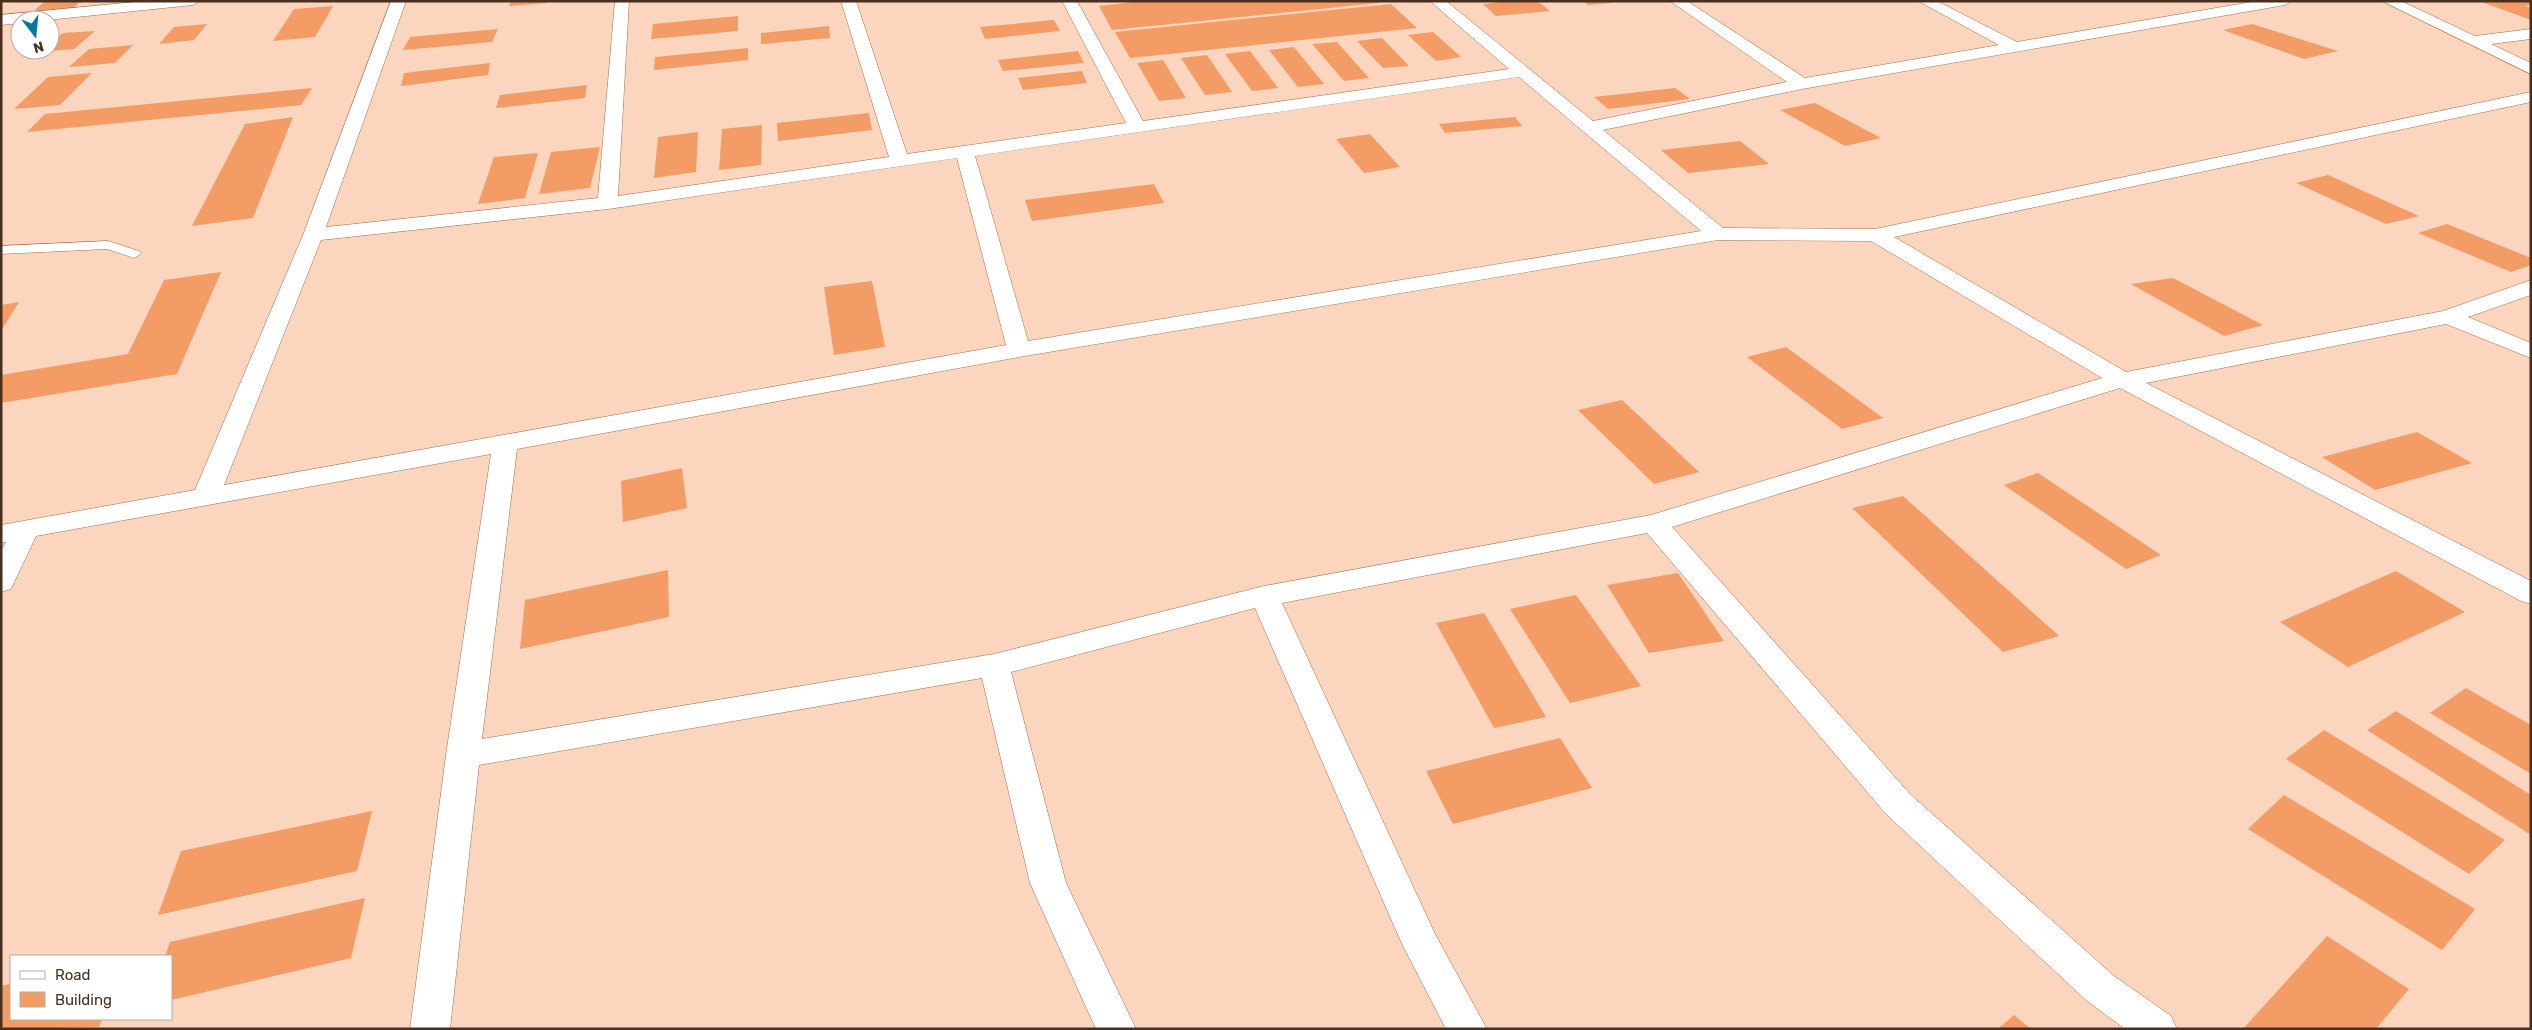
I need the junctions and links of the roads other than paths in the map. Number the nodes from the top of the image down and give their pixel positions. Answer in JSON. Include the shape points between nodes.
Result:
{"nodes":[{"id":1,"x":193,"y":1,"type":"edge"},
{"id":2,"x":399,"y":1,"type":"edge"},
{"id":3,"x":622,"y":1,"type":"edge"},
{"id":4,"x":848,"y":1,"type":"edge"},
{"id":5,"x":1070,"y":1,"type":"edge"},
{"id":6,"x":1437,"y":1,"type":"edge"},
{"id":7,"x":1677,"y":1,"type":"edge"},
{"id":8,"x":1926,"y":1,"type":"edge"},
{"id":9,"x":2285,"y":1,"type":"edge"},
{"id":10,"x":2389,"y":1,"type":"edge"},
{"id":11,"x":2186,"y":5,"type":"dead end"},
{"id":12,"x":2209,"y":14,"type":"junction"},
{"id":13,"x":1,"y":20,"type":"edge"},
{"id":14,"x":2531,"y":34,"type":"edge"},
{"id":15,"x":2475,"y":41,"type":"junction"},
{"id":16,"x":2016,"y":48,"type":"junction"},
{"id":17,"x":2531,"y":68,"type":"edge"},
{"id":18,"x":1520,"y":72,"type":"junction"},
{"id":19,"x":1802,"y":84,"type":"junction"},
{"id":20,"x":2531,"y":97,"type":"edge"},
{"id":21,"x":1589,"y":127,"type":"junction"},
{"id":22,"x":1138,"y":128,"type":"junction"},
{"id":23,"x":965,"y":153,"type":"junction"},
{"id":24,"x":900,"y":162,"type":"junction"},
{"id":25,"x":608,"y":203,"type":"junction"},
{"id":26,"x":1718,"y":234,"type":"junction"},
{"id":27,"x":312,"y":235,"type":"junction"},
{"id":28,"x":1875,"y":235,"type":"junction"},
{"id":29,"x":1,"y":250,"type":"edge"},
{"id":30,"x":134,"y":254,"type":"dead end"},
{"id":31,"x":2531,"y":286,"type":"edge"},
{"id":32,"x":2448,"y":317,"type":"junction"},
{"id":33,"x":1019,"y":350,"type":"junction"},
{"id":34,"x":2531,"y":351,"type":"edge"},
{"id":35,"x":2122,"y":380,"type":"junction"},
{"id":36,"x":505,"y":443,"type":"junction"},
{"id":37,"x":206,"y":497,"type":"junction"},
{"id":38,"x":1654,"y":523,"type":"junction"},
{"id":39,"x":14,"y":532,"type":"edge"},
{"id":40,"x":1,"y":582,"type":"edge"},
{"id":41,"x":2531,"y":594,"type":"edge"},
{"id":42,"x":1264,"y":596,"type":"junction"},
{"id":43,"x":994,"y":665,"type":"junction"},
{"id":44,"x":463,"y":755,"type":"junction"},
{"id":45,"x":430,"y":1029,"type":"edge"},
{"id":46,"x":1116,"y":1029,"type":"edge"},
{"id":47,"x":1467,"y":1029,"type":"edge"},
{"id":48,"x":2157,"y":1029,"type":"edge"}],
"edges":[{"from":1,"to":13,"type":"street"},
{"from":2,"to":27,"type":"street"},
{"from":3,"to":25,"type":"street"},
{"from":4,"to":24,"type":"street"},
{"from":5,"to":22,"type":"street"},
{"from":6,"to":18,"type":"street"},
{"from":7,"to":19,"type":"street"},
{"from":8,"to":16,"type":"street"},
{"from":9,"to":12,"type":"street"},
{"from":10,"to":15,"type":"street"},
{"from":11,"to":12,"type":"street"},
{"from":12,"to":16,"type":"street"},
{"from":14,"to":15,"type":"street"},
{"from":15,"to":17,"type":"street"},
{"from":16,"to":19,"type":"street"},
{"from":18,"to":21,"type":"street"},
{"from":18,"to":22,"type":"street"},
{"from":19,"to":21,"type":"street"},
{"from":20,"to":28,"type":"street"},
{"from":21,"to":26,"type":"street"},
{"from":22,"to":23,"type":"street"},
{"from":23,"to":24,"type":"street"},
{"from":23,"to":33,"type":"street"},
{"from":24,"to":25,"type":"street"},
{"from":25,"to":27,"type":"street"},
{"from":26,"to":28,"type":"street"},
{"from":26,"to":33,"type":"street"},
{"from":27,"to":37,"type":"street"},
{"from":28,"to":35,"type":"street"},
{"from":29,"to":30,"type":"lane","via":[[108,245]]},
{"from":31,"to":32,"type":"street"},
{"from":32,"to":34,"type":"street"},
{"from":32,"to":35,"type":"street"},
{"from":33,"to":36,"type":"street"},
{"from":35,"to":38,"type":"street"},
{"from":35,"to":41,"type":"street"},
{"from":36,"to":37,"type":"street"},
{"from":36,"to":44,"type":"street"},
{"from":37,"to":39,"type":"street"},
{"from":38,"to":42,"type":"street"},
{"from":38,"to":48,"type":"street","via":[[1898,804],[2100,988]]},
{"from":39,"to":40,"type":"street"},
{"from":42,"to":43,"type":"street"},
{"from":42,"to":47,"type":"street","via":[[1421,944]]},
{"from":43,"to":44,"type":"street"},
{"from":43,"to":46,"type":"street","via":[[1048,883]]},
{"from":44,"to":45,"type":"street"}]}
